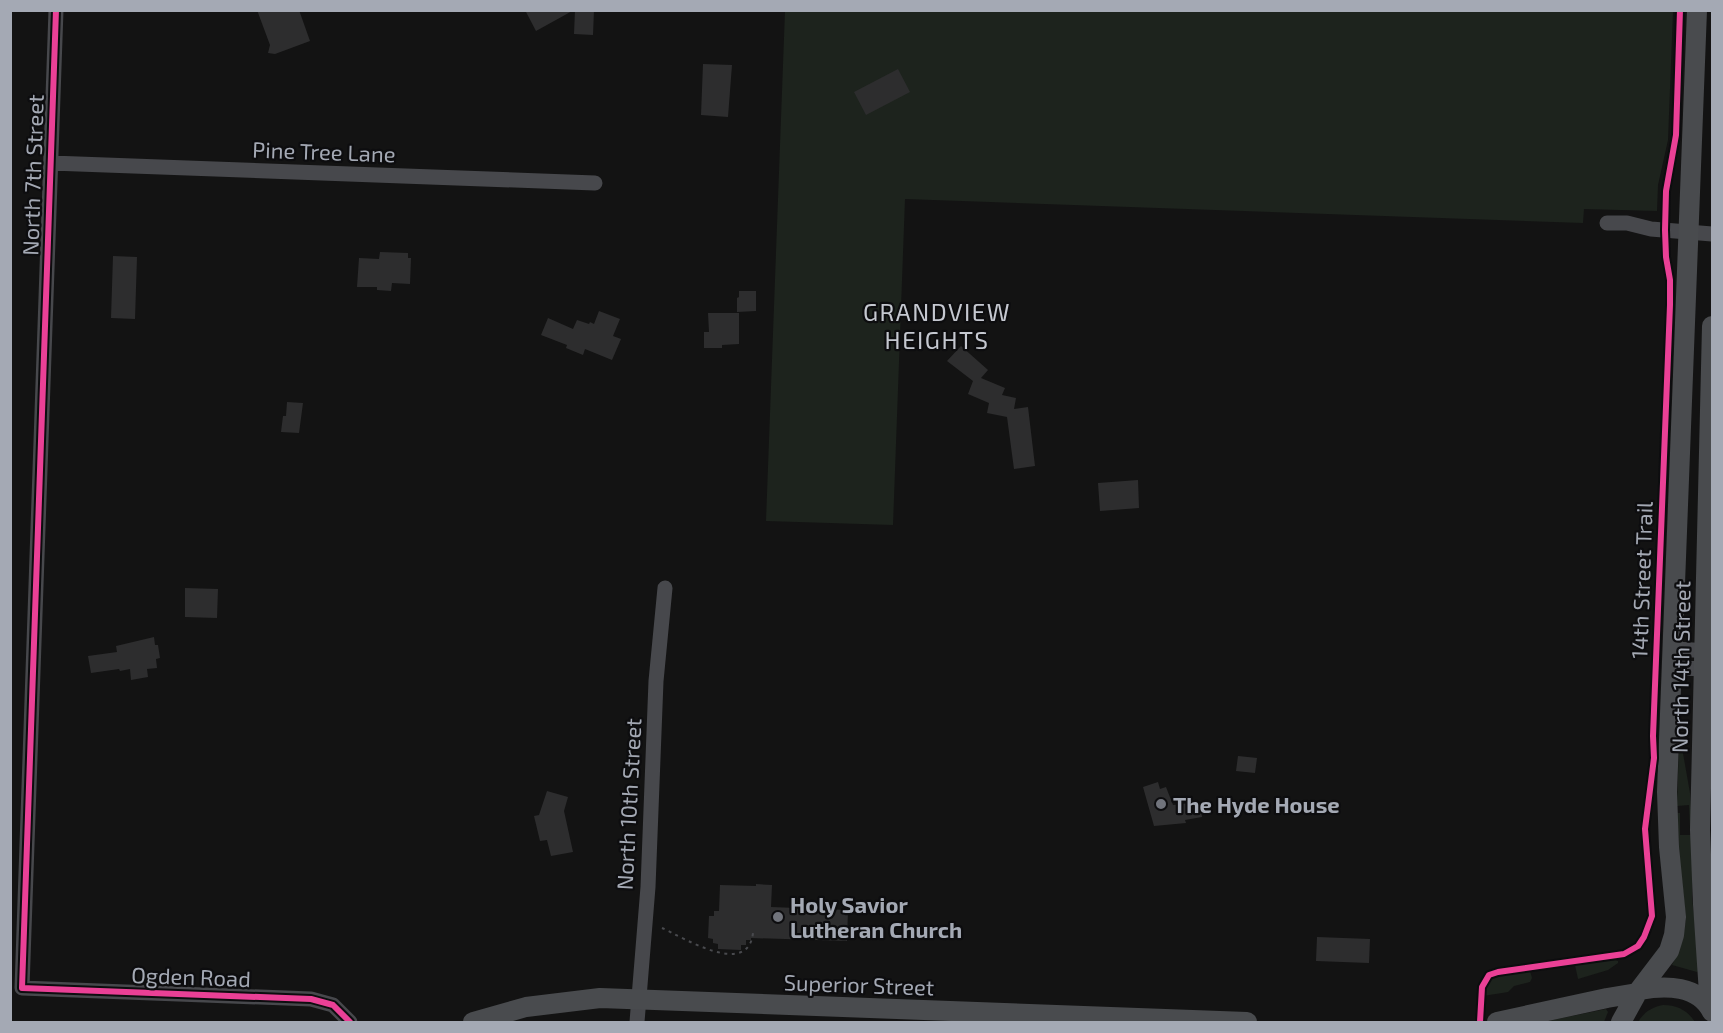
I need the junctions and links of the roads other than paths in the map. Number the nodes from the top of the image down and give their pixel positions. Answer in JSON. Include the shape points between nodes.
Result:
{"nodes":[{"id":1,"x":56,"y":10,"type":"edge"},
{"id":2,"x":1697,"y":10,"type":"edge"},
{"id":3,"x":51,"y":163,"type":"junction"},
{"id":4,"x":595,"y":183,"type":"dead end"},
{"id":5,"x":1607,"y":223,"type":"dead end"},
{"id":6,"x":1701,"y":233,"type":"edge"},
{"id":7,"x":1713,"y":326,"type":"edge"},
{"id":8,"x":665,"y":588,"type":"dead end"},
{"id":9,"x":1673,"y":658,"type":"junction"},
{"id":10,"x":1708,"y":660,"type":"edge"},
{"id":11,"x":1707,"y":808,"type":"edge"},
{"id":12,"x":22,"y":988,"type":"joint"},
{"id":13,"x":1639,"y":991,"type":"junction"},
{"id":14,"x":638,"y":998,"type":"junction"},
{"id":15,"x":1712,"y":1010,"type":"edge"},
{"id":16,"x":1049,"y":1019,"type":"edge"},
{"id":17,"x":350,"y":1023,"type":"edge"},
{"id":18,"x":472,"y":1023,"type":"edge"},
{"id":19,"x":637,"y":1023,"type":"edge"},
{"id":20,"x":1247,"y":1023,"type":"edge"},
{"id":21,"x":1497,"y":1023,"type":"edge"},
{"id":22,"x":1621,"y":1023,"type":"edge"}],
"edges":[{"from":1,"to":3,"type":"street","name":"North 7th Street"},
{"from":2,"to":6,"type":"main road","name":"North 14th Street"},
{"from":3,"to":4,"type":"street","name":"Pine Tree Lane"},
{"from":3,"to":12,"type":"street","name":"North 7th Street"},
{"from":5,"to":6,"type":"street"},
{"from":6,"to":9,"type":"main road","name":"North 14th Street"},
{"from":7,"to":10,"type":"main road","name":"North 14th Street"},
{"from":8,"to":14,"type":"street","name":"North 10th Street"},
{"from":9,"to":10,"type":"street"},
{"from":9,"to":13,"type":"main road","name":"North 14th Street","via":[[1667,806],[1676,917],[1669,951]]},
{"from":10,"to":11,"type":"main road","name":"North 14th Street"},
{"from":11,"to":15,"type":"main road","name":"North 14th Street","via":[[1703,904]]},
{"from":12,"to":17,"type":"street","name":"Ogden Road","via":[[311,999],[333,1005]]},
{"from":13,"to":15,"type":"main road","via":[[1677,987],[1696,995]]},
{"from":13,"to":21,"type":"main road"},
{"from":13,"to":22,"type":"main road","name":"North 14th Street"},
{"from":14,"to":16,"type":"main road","name":"Superior Street"},
{"from":14,"to":18,"type":"main road","name":"Superior Street","via":[[543,1004]]},
{"from":14,"to":19,"type":"street","name":"North 10th Street"},
{"from":16,"to":20,"type":"main road","name":"Superior Street"}]}
